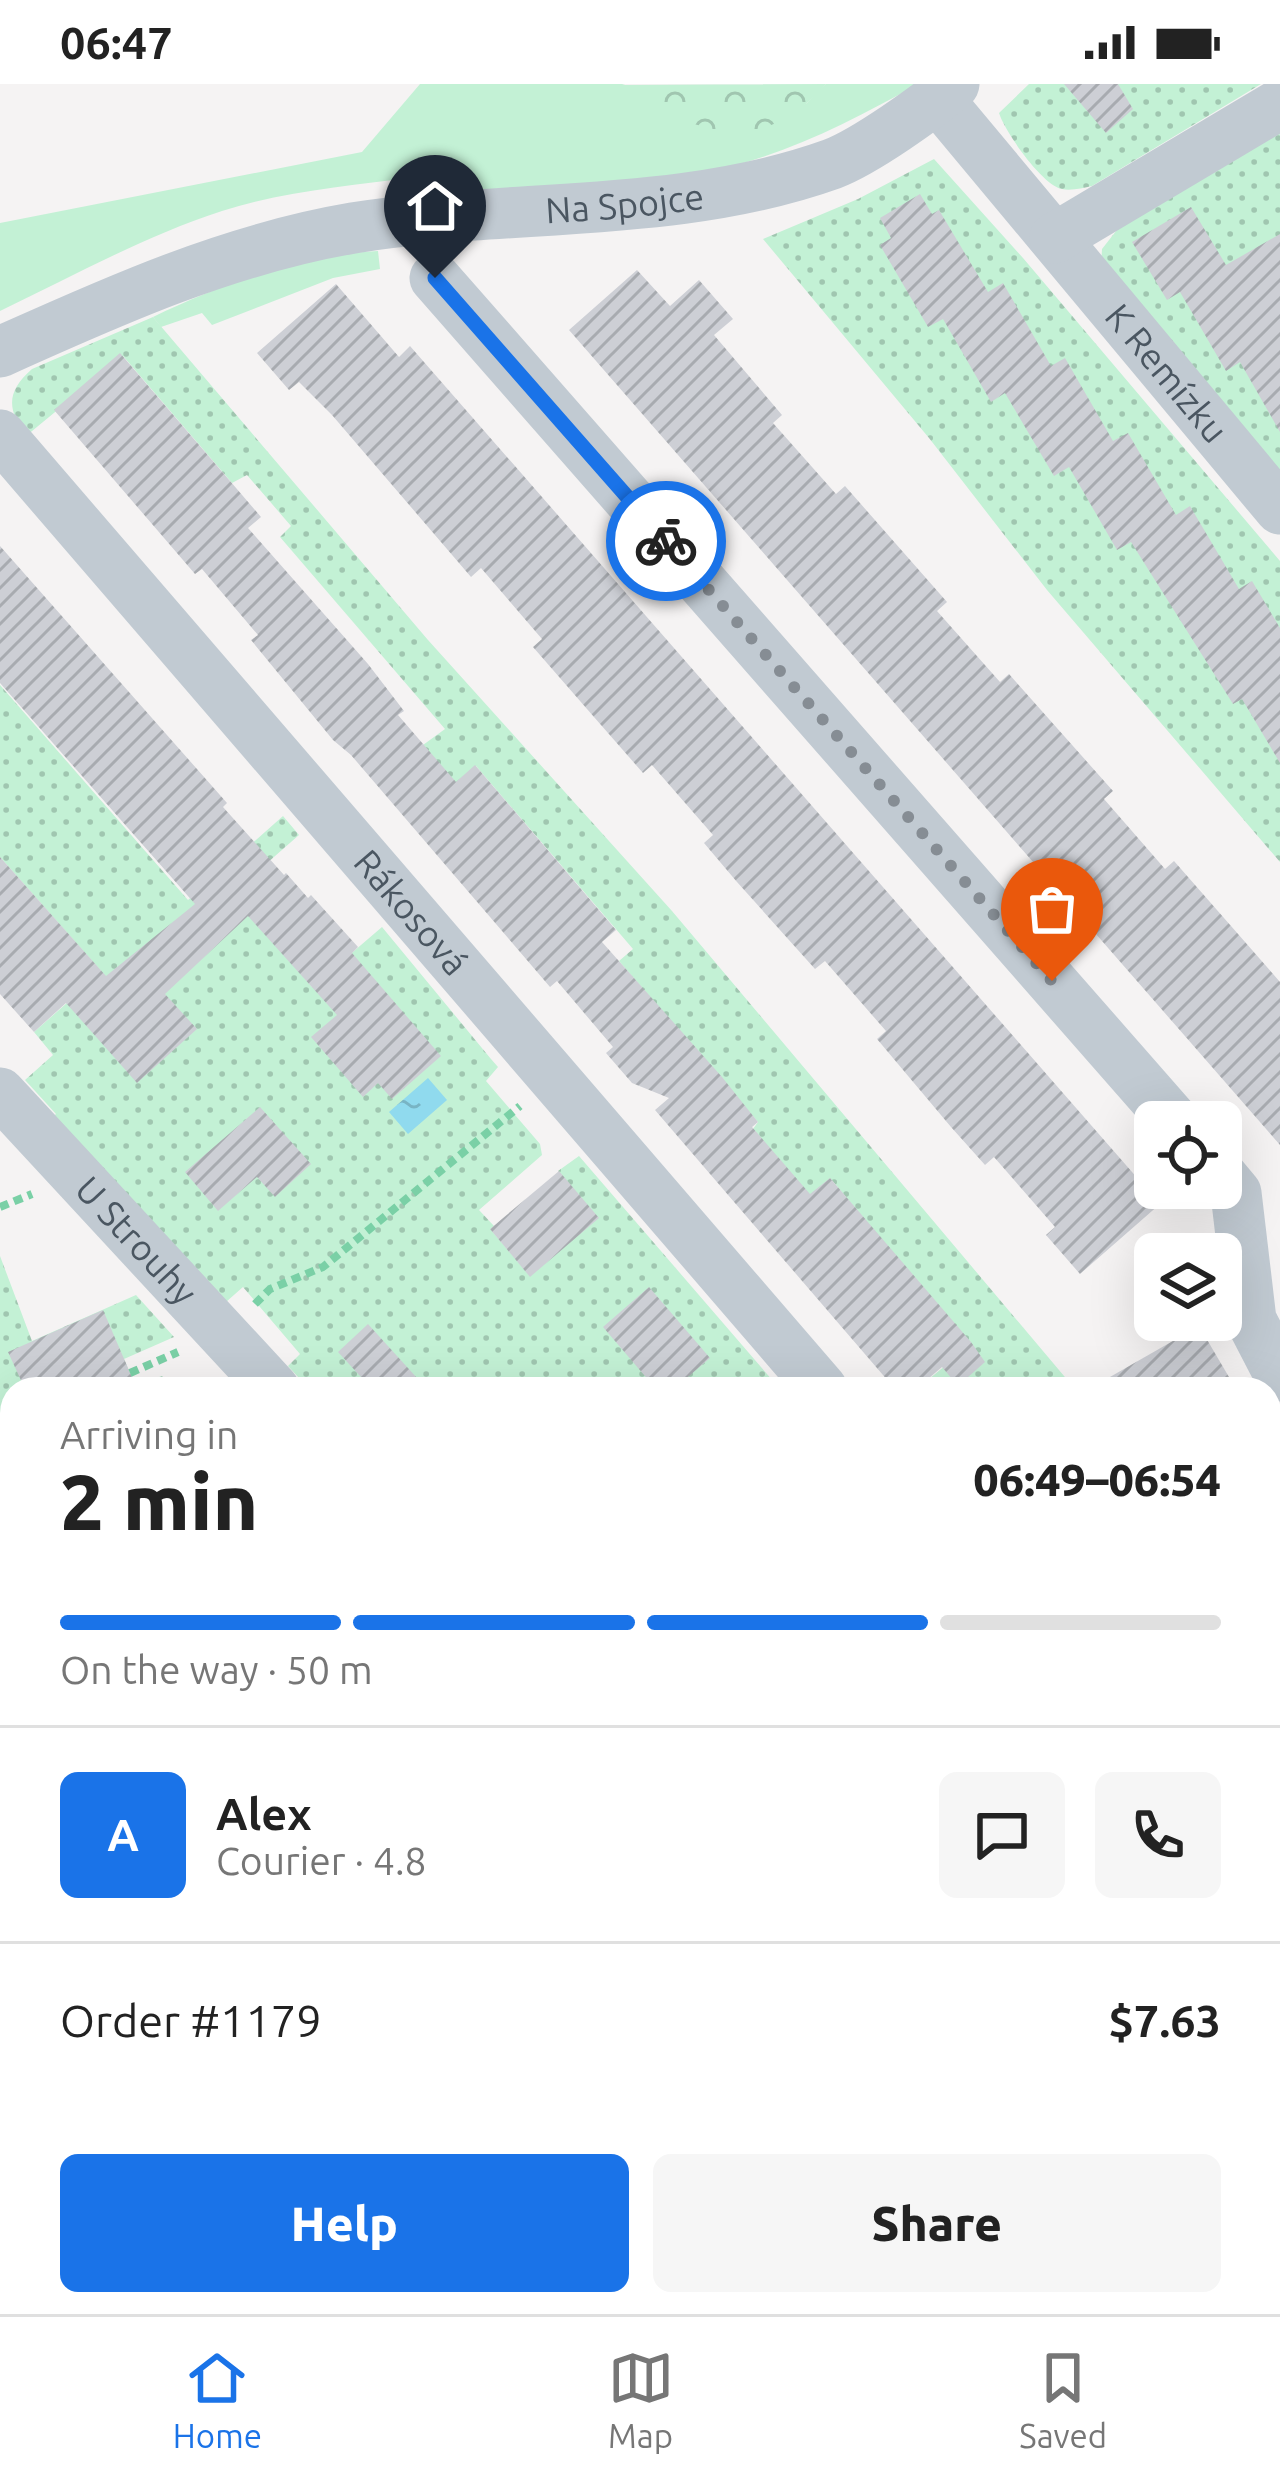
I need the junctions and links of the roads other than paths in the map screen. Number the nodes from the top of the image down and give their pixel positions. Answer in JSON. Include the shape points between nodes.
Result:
{"nodes":[{"id":1,"x":946,"y":91,"type":"edge"},
{"id":2,"x":1280,"y":104,"type":"edge"},
{"id":3,"x":1055,"y":238,"type":"junction"},
{"id":4,"x":435,"y":278,"type":"dead end"},
{"id":5,"x":0,"y":352,"type":"edge"},
{"id":6,"x":0,"y":436,"type":"edge"},
{"id":7,"x":1280,"y":508,"type":"edge"},
{"id":8,"x":0,"y":1093,"type":"edge"},
{"id":9,"x":1157,"y":1101,"type":"edge"},
{"id":10,"x":1238,"y":1209,"type":"edge"},
{"id":11,"x":1280,"y":1376,"type":"edge"},
{"id":12,"x":258,"y":1377,"type":"edge"},
{"id":13,"x":812,"y":1377,"type":"edge"}],
"edges":[{"from":1,"to":3,"type":"street","name":"K Remízku"},
{"from":1,"to":5,"type":"street","name":"Na Spojce","via":[[836,163],[725,193],[353,228],[214,262]]},
{"from":2,"to":3,"type":"street"},
{"from":3,"to":7,"type":"street","name":"K Remízku"},
{"from":4,"to":9,"type":"street"},
{"from":6,"to":13,"type":"street","name":"Rákosová"},
{"from":8,"to":12,"type":"street","name":"U Strouhy","via":[[208,1341]]},
{"from":10,"to":11,"type":"street","via":[[1251,1320]]}]}
